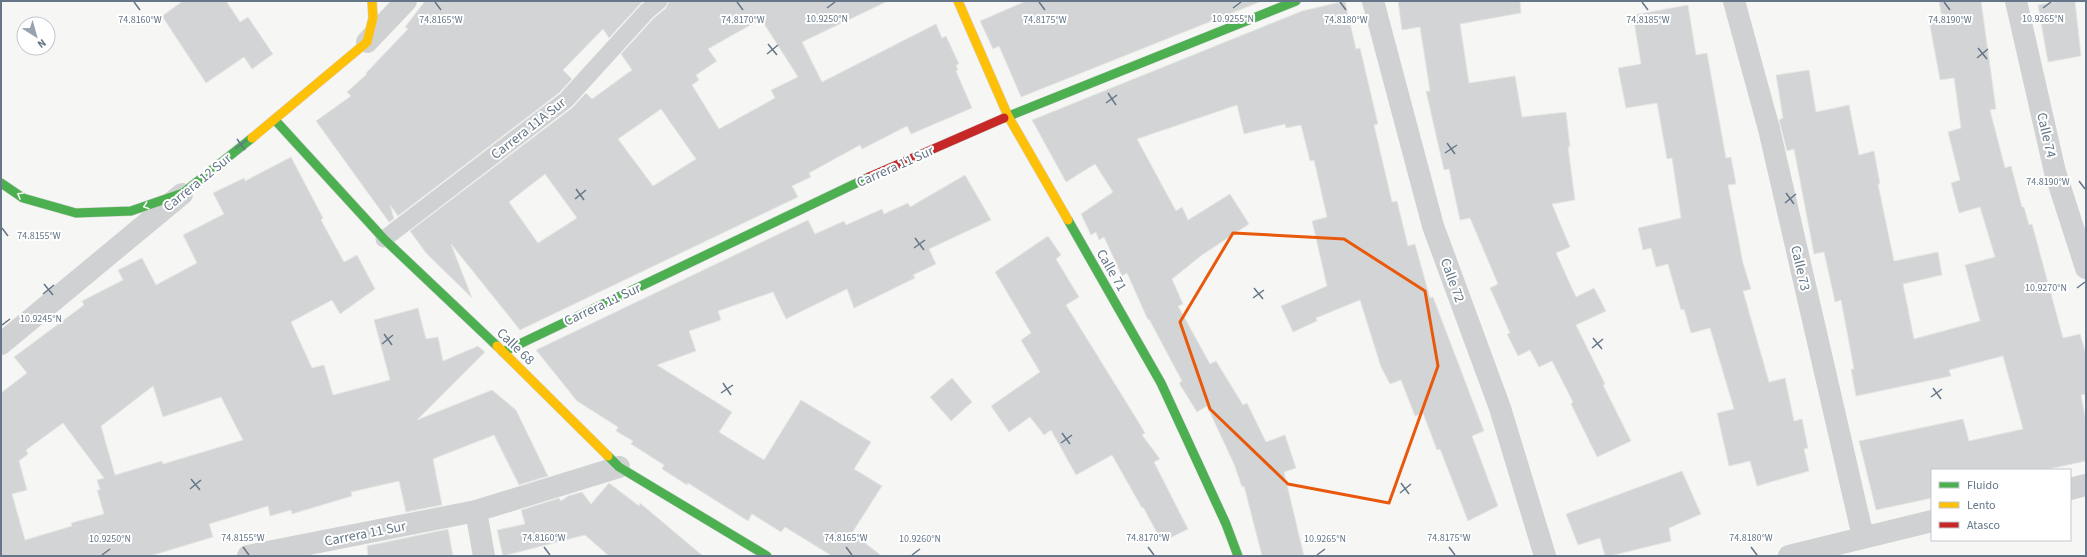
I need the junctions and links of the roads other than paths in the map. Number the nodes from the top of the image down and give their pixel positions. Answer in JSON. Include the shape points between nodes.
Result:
{"nodes":[{"id":1,"x":372,"y":1,"type":"edge"},
{"id":2,"x":406,"y":1,"type":"edge"},
{"id":3,"x":658,"y":1,"type":"edge"},
{"id":4,"x":958,"y":1,"type":"edge"},
{"id":5,"x":1296,"y":1,"type":"edge"},
{"id":6,"x":1373,"y":1,"type":"edge"},
{"id":7,"x":1734,"y":1,"type":"edge"},
{"id":8,"x":2016,"y":1,"type":"edge"},
{"id":9,"x":367,"y":42,"type":"junction"},
{"id":10,"x":1008,"y":116,"type":"junction"},
{"id":11,"x":275,"y":120,"type":"junction"},
{"id":12,"x":1,"y":183,"type":"edge"},
{"id":13,"x":183,"y":193,"type":"junction"},
{"id":14,"x":384,"y":239,"type":"junction"},
{"id":15,"x":2086,"y":268,"type":"edge"},
{"id":16,"x":1,"y":344,"type":"edge"},
{"id":17,"x":503,"y":352,"type":"junction"},
{"id":18,"x":619,"y":467,"type":"junction"},
{"id":19,"x":2086,"y":485,"type":"edge"},
{"id":20,"x":2071,"y":489,"type":"edge"},
{"id":21,"x":476,"y":510,"type":"junction"},
{"id":22,"x":1931,"y":521,"type":"edge"},
{"id":23,"x":1863,"y":537,"type":"junction"},
{"id":24,"x":248,"y":556,"type":"edge"},
{"id":25,"x":484,"y":556,"type":"edge"},
{"id":26,"x":767,"y":556,"type":"edge"},
{"id":27,"x":1238,"y":556,"type":"edge"},
{"id":28,"x":1545,"y":556,"type":"edge"},
{"id":29,"x":1789,"y":556,"type":"edge"}],
"edges":[{"from":1,"to":9,"type":"street","via":[[373,18]]},
{"from":2,"to":9,"type":"street","name":"Carrera 12 Sur"},
{"from":3,"to":14,"type":"lane","name":"Carrera 11A Sur","via":[[566,100]]},
{"from":4,"to":10,"type":"street","name":"Calle 71"},
{"from":5,"to":10,"type":"street","name":"Carrera 11 Sur"},
{"from":6,"to":28,"type":"street","name":"Calle 72","via":[[1433,226],[1500,408]]},
{"from":7,"to":23,"type":"street","name":"Calle 73","via":[[1769,129]]},
{"from":8,"to":15,"type":"street","name":"Calle 74","via":[[2056,172]]},
{"from":9,"to":11,"type":"street","name":"Carrera 12 Sur"},
{"from":10,"to":17,"type":"street","name":"Carrera 11 Sur","via":[[871,176]]},
{"from":10,"to":27,"type":"street","name":"Calle 71","via":[[1161,383],[1226,524]]},
{"from":11,"to":13,"type":"street","name":"Carrera 12 Sur"},
{"from":11,"to":14,"type":"street","name":"Calle 68"},
{"from":13,"to":12,"type":"street","one_way":true,"via":[[131,211],[76,213],[23,198]]},
{"from":13,"to":16,"type":"street","name":"Carrera 12 Sur"},
{"from":14,"to":17,"type":"street","name":"Calle 68"},
{"from":17,"to":18,"type":"street","name":"Calle 68"},
{"from":18,"to":21,"type":"street","name":"Carrera 11 Sur"},
{"from":18,"to":26,"type":"street","name":"Calle 68"},
{"from":19,"to":20,"type":"street"},
{"from":21,"to":24,"type":"street","name":"Carrera 11 Sur"},
{"from":21,"to":25,"type":"street"},
{"from":22,"to":23,"type":"street"},
{"from":23,"to":29,"type":"street"}]}
